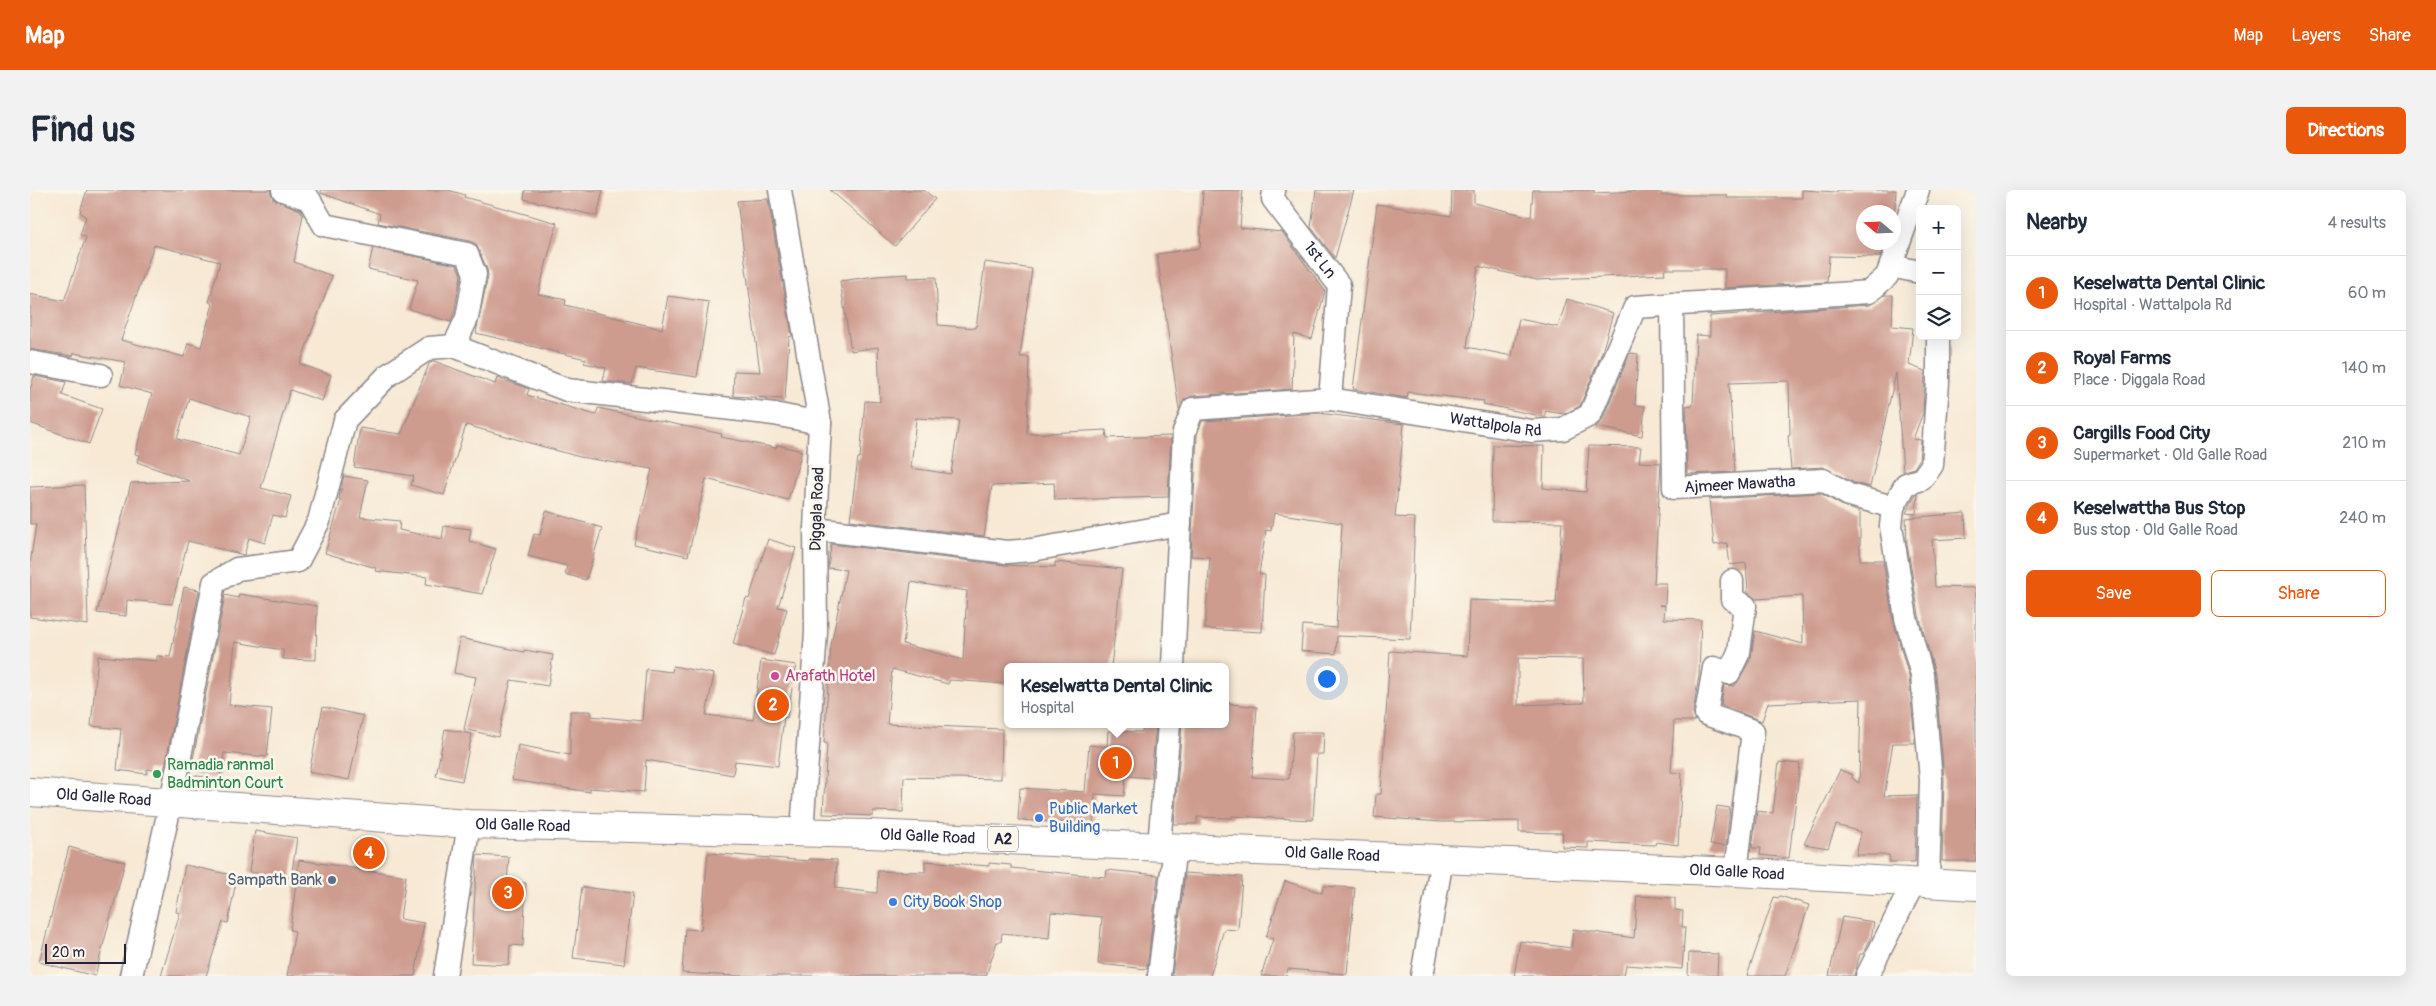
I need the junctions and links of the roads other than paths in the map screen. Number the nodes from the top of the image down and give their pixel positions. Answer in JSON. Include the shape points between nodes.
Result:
{"nodes":[{"id":1,"x":283,"y":190,"type":"edge"},
{"id":2,"x":780,"y":190,"type":"edge"},
{"id":3,"x":1274,"y":190,"type":"edge"},
{"id":4,"x":1918,"y":190,"type":"edge"},
{"id":5,"x":1891,"y":266,"type":"junction"},
{"id":6,"x":1916,"y":271,"type":"edge"},
{"id":7,"x":1672,"y":304,"type":"junction"},
{"id":8,"x":1938,"y":340,"type":"edge"},
{"id":9,"x":454,"y":346,"type":"junction"},
{"id":10,"x":30,"y":362,"type":"edge"},
{"id":11,"x":101,"y":375,"type":"dead end"},
{"id":12,"x":1330,"y":399,"type":"junction"},
{"id":13,"x":820,"y":423,"type":"junction"},
{"id":14,"x":1893,"y":507,"type":"junction"},
{"id":15,"x":1180,"y":524,"type":"junction"},
{"id":16,"x":815,"y":528,"type":"junction"},
{"id":17,"x":1732,"y":581,"type":"dead end"},
{"id":18,"x":1174,"y":663,"type":"edge"},
{"id":19,"x":1169,"y":728,"type":"edge"},
{"id":20,"x":30,"y":792,"type":"edge"},
{"id":21,"x":171,"y":802,"type":"junction"},
{"id":22,"x":469,"y":824,"type":"junction"},
{"id":23,"x":802,"y":831,"type":"junction"},
{"id":24,"x":1167,"y":846,"type":"junction"},
{"id":25,"x":1442,"y":859,"type":"junction"},
{"id":26,"x":1736,"y":872,"type":"junction"},
{"id":27,"x":1921,"y":883,"type":"junction"},
{"id":28,"x":1976,"y":886,"type":"edge"},
{"id":29,"x":131,"y":976,"type":"edge"},
{"id":30,"x":445,"y":976,"type":"edge"},
{"id":31,"x":1159,"y":976,"type":"edge"},
{"id":32,"x":1422,"y":976,"type":"edge"},
{"id":33,"x":1867,"y":976,"type":"edge"}],
"edges":[{"from":1,"to":9,"type":"street","via":[[309,199],[324,225],[468,254],[475,274],[467,318]]},
{"from":2,"to":13,"type":"street","name":"Diggala Road"},
{"from":3,"to":12,"type":"street","name":"1st Ln","via":[[1273,199],[1339,285]]},
{"from":4,"to":5,"type":"street","name":"Wattalpola Rd"},
{"from":5,"to":6,"type":"street"},
{"from":5,"to":7,"type":"street","name":"Wattalpola Rd","via":[[1887,276],[1869,292]]},
{"from":7,"to":12,"type":"street","name":"Wattalpola Rd","via":[[1635,307],[1590,415],[1563,429],[1532,431]]},
{"from":7,"to":14,"type":"street","name":"Ajmeer Mawatha","via":[[1674,488],[1823,480],[1848,495]]},
{"from":8,"to":14,"type":"street","via":[[1932,465],[1922,479],[1906,484]]},
{"from":9,"to":13,"type":"street","via":[[567,390],[774,414]]},
{"from":9,"to":21,"type":"street","via":[[430,348],[388,375],[345,420],[319,521],[298,561],[237,569],[214,583]]},
{"from":10,"to":11,"type":"street"},
{"from":12,"to":15,"type":"street","name":"Wattalpola Rd","via":[[1193,410],[1184,432]]},
{"from":13,"to":16,"type":"street","name":"Diggala Road"},
{"from":14,"to":27,"type":"street","via":[[1891,526],[1906,618],[1922,675],[1931,780]]},
{"from":15,"to":16,"type":"street","via":[[1007,552]]},
{"from":15,"to":18,"type":"street","name":"Wattalpola Rd"},
{"from":16,"to":23,"type":"street","name":"Diggala Road","via":[[816,632]]},
{"from":17,"to":26,"type":"street","via":[[1732,599],[1745,606],[1739,652],[1728,673],[1714,668],[1706,714],[1753,731]]},
{"from":19,"to":24,"type":"street"},
{"from":20,"to":21,"type":"highway","name":"Old Galle Road","number":"A2"},
{"from":21,"to":22,"type":"highway","name":"Old Galle Road","number":"A2"},
{"from":21,"to":29,"type":"street"},
{"from":22,"to":23,"type":"highway","name":"Old Galle Road","number":"A2"},
{"from":22,"to":30,"type":"street"},
{"from":23,"to":24,"type":"highway","name":"Old Galle Road","number":"A2"},
{"from":24,"to":25,"type":"highway","name":"Old Galle Road","number":"A2"},
{"from":24,"to":31,"type":"street"},
{"from":25,"to":26,"type":"highway","name":"Old Galle Road","number":"A2"},
{"from":25,"to":32,"type":"street"},
{"from":26,"to":27,"type":"highway","name":"Old Galle Road","number":"A2"},
{"from":27,"to":28,"type":"highway","name":"Old Galle Road","number":"A2"},
{"from":27,"to":33,"type":"street"}]}
